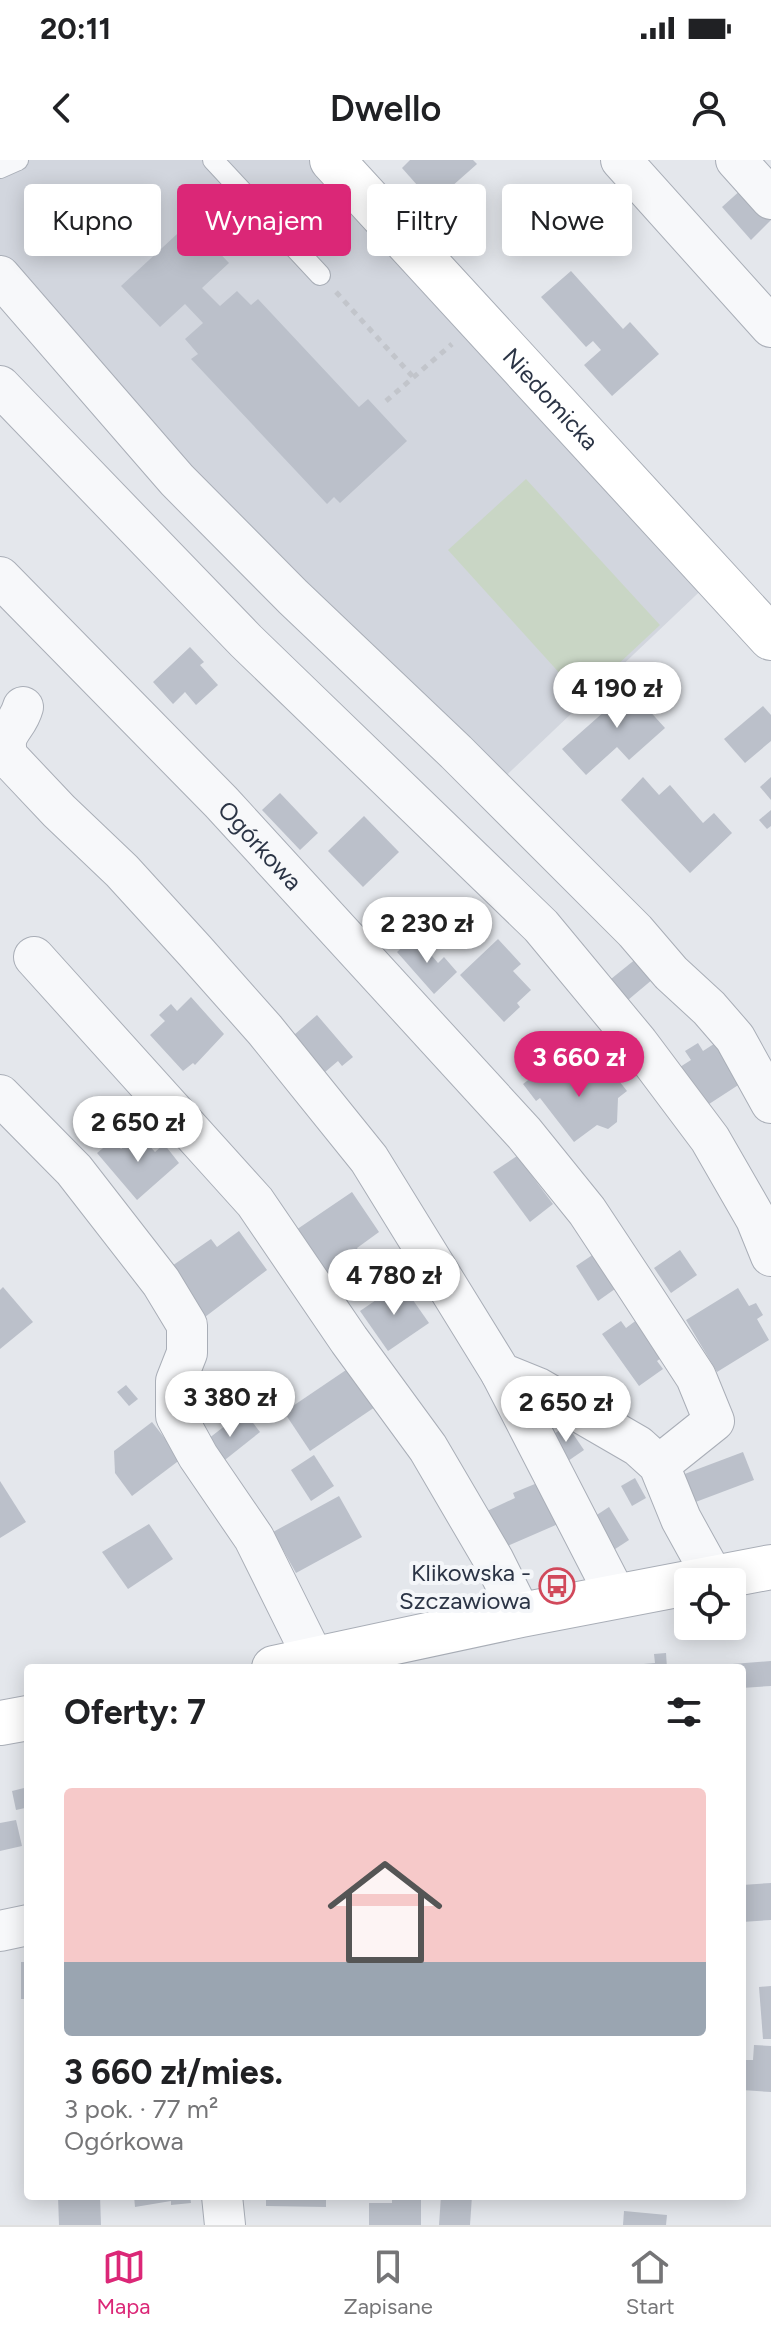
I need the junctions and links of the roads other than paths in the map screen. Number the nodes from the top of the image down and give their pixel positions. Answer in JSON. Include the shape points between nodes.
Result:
{"nodes":[{"id":1,"x":18,"y":160,"type":"edge"},
{"id":2,"x":213,"y":160,"type":"edge"},
{"id":3,"x":332,"y":160,"type":"edge"},
{"id":4,"x":621,"y":160,"type":"edge"},
{"id":5,"x":736,"y":160,"type":"edge"},
{"id":6,"x":0,"y":168,"type":"edge"},
{"id":7,"x":771,"y":199,"type":"edge"},
{"id":8,"x":320,"y":275,"type":"road end"},
{"id":9,"x":0,"y":276,"type":"edge"},
{"id":10,"x":771,"y":327,"type":"edge"},
{"id":11,"x":0,"y":386,"type":"edge"},
{"id":12,"x":0,"y":577,"type":"edge"},
{"id":13,"x":771,"y":638,"type":"edge"},
{"id":14,"x":23,"y":707,"type":"dead end"},
{"id":15,"x":34,"y":957,"type":"dead end"},
{"id":16,"x":0,"y":1095,"type":"edge"},
{"id":17,"x":771,"y":1103,"type":"edge"},
{"id":18,"x":771,"y":1256,"type":"edge"},
{"id":19,"x":501,"y":1373,"type":"junction"},
{"id":20,"x":659,"y":1465,"type":"junction"},
{"id":21,"x":771,"y":1567,"type":"edge"},
{"id":22,"x":708,"y":1568,"type":"edge"},
{"id":23,"x":746,"y":1571,"type":"edge"},
{"id":24,"x":674,"y":1585,"type":"edge"},
{"id":25,"x":616,"y":1596,"type":"junction"},
{"id":26,"x":521,"y":1615,"type":"junction"},
{"id":27,"x":294,"y":1664,"type":"edge"},
{"id":28,"x":24,"y":1719,"type":"edge"},
{"id":29,"x":0,"y":1723,"type":"edge"},
{"id":30,"x":24,"y":1926,"type":"edge"},
{"id":31,"x":0,"y":1931,"type":"edge"},
{"id":32,"x":222,"y":2200,"type":"edge"},
{"id":33,"x":225,"y":2225,"type":"edge"}],
"edges":[{"from":1,"to":6,"type":"lane"},
{"from":2,"to":8,"type":"lane"},
{"from":3,"to":13,"type":"street","name":"Niedomicka"},
{"from":4,"to":10,"type":"street"},
{"from":5,"to":7,"type":"street"},
{"from":9,"to":17,"type":"street","via":[[177,480],[709,1008],[735,1038]]},
{"from":11,"to":18,"type":"street","via":[[257,652],[541,926],[710,1139]]},
{"from":12,"to":20,"type":"street","name":"Ogórkowa","via":[[232,813],[524,1133],[587,1211],[696,1377],[714,1421]]},
{"from":14,"to":19,"type":"street","via":[[7,734],[8,757],[195,951],[369,1159]]},
{"from":15,"to":26,"type":"street","via":[[255,1202],[428,1448]]},
{"from":16,"to":27,"type":"street","via":[[74,1170],[161,1282],[187,1325],[187,1353],[176,1381],[176,1416],[254,1538]]},
{"from":19,"to":20,"type":"street","via":[[538,1388],[638,1446]]},
{"from":19,"to":25,"type":"street"},
{"from":20,"to":22,"type":"street"},
{"from":21,"to":23,"type":"street"},
{"from":24,"to":25,"type":"street"},
{"from":25,"to":26,"type":"street"},
{"from":26,"to":27,"type":"street"},
{"from":28,"to":29,"type":"street"},
{"from":30,"to":31,"type":"street"},
{"from":32,"to":33,"type":"street"}]}
